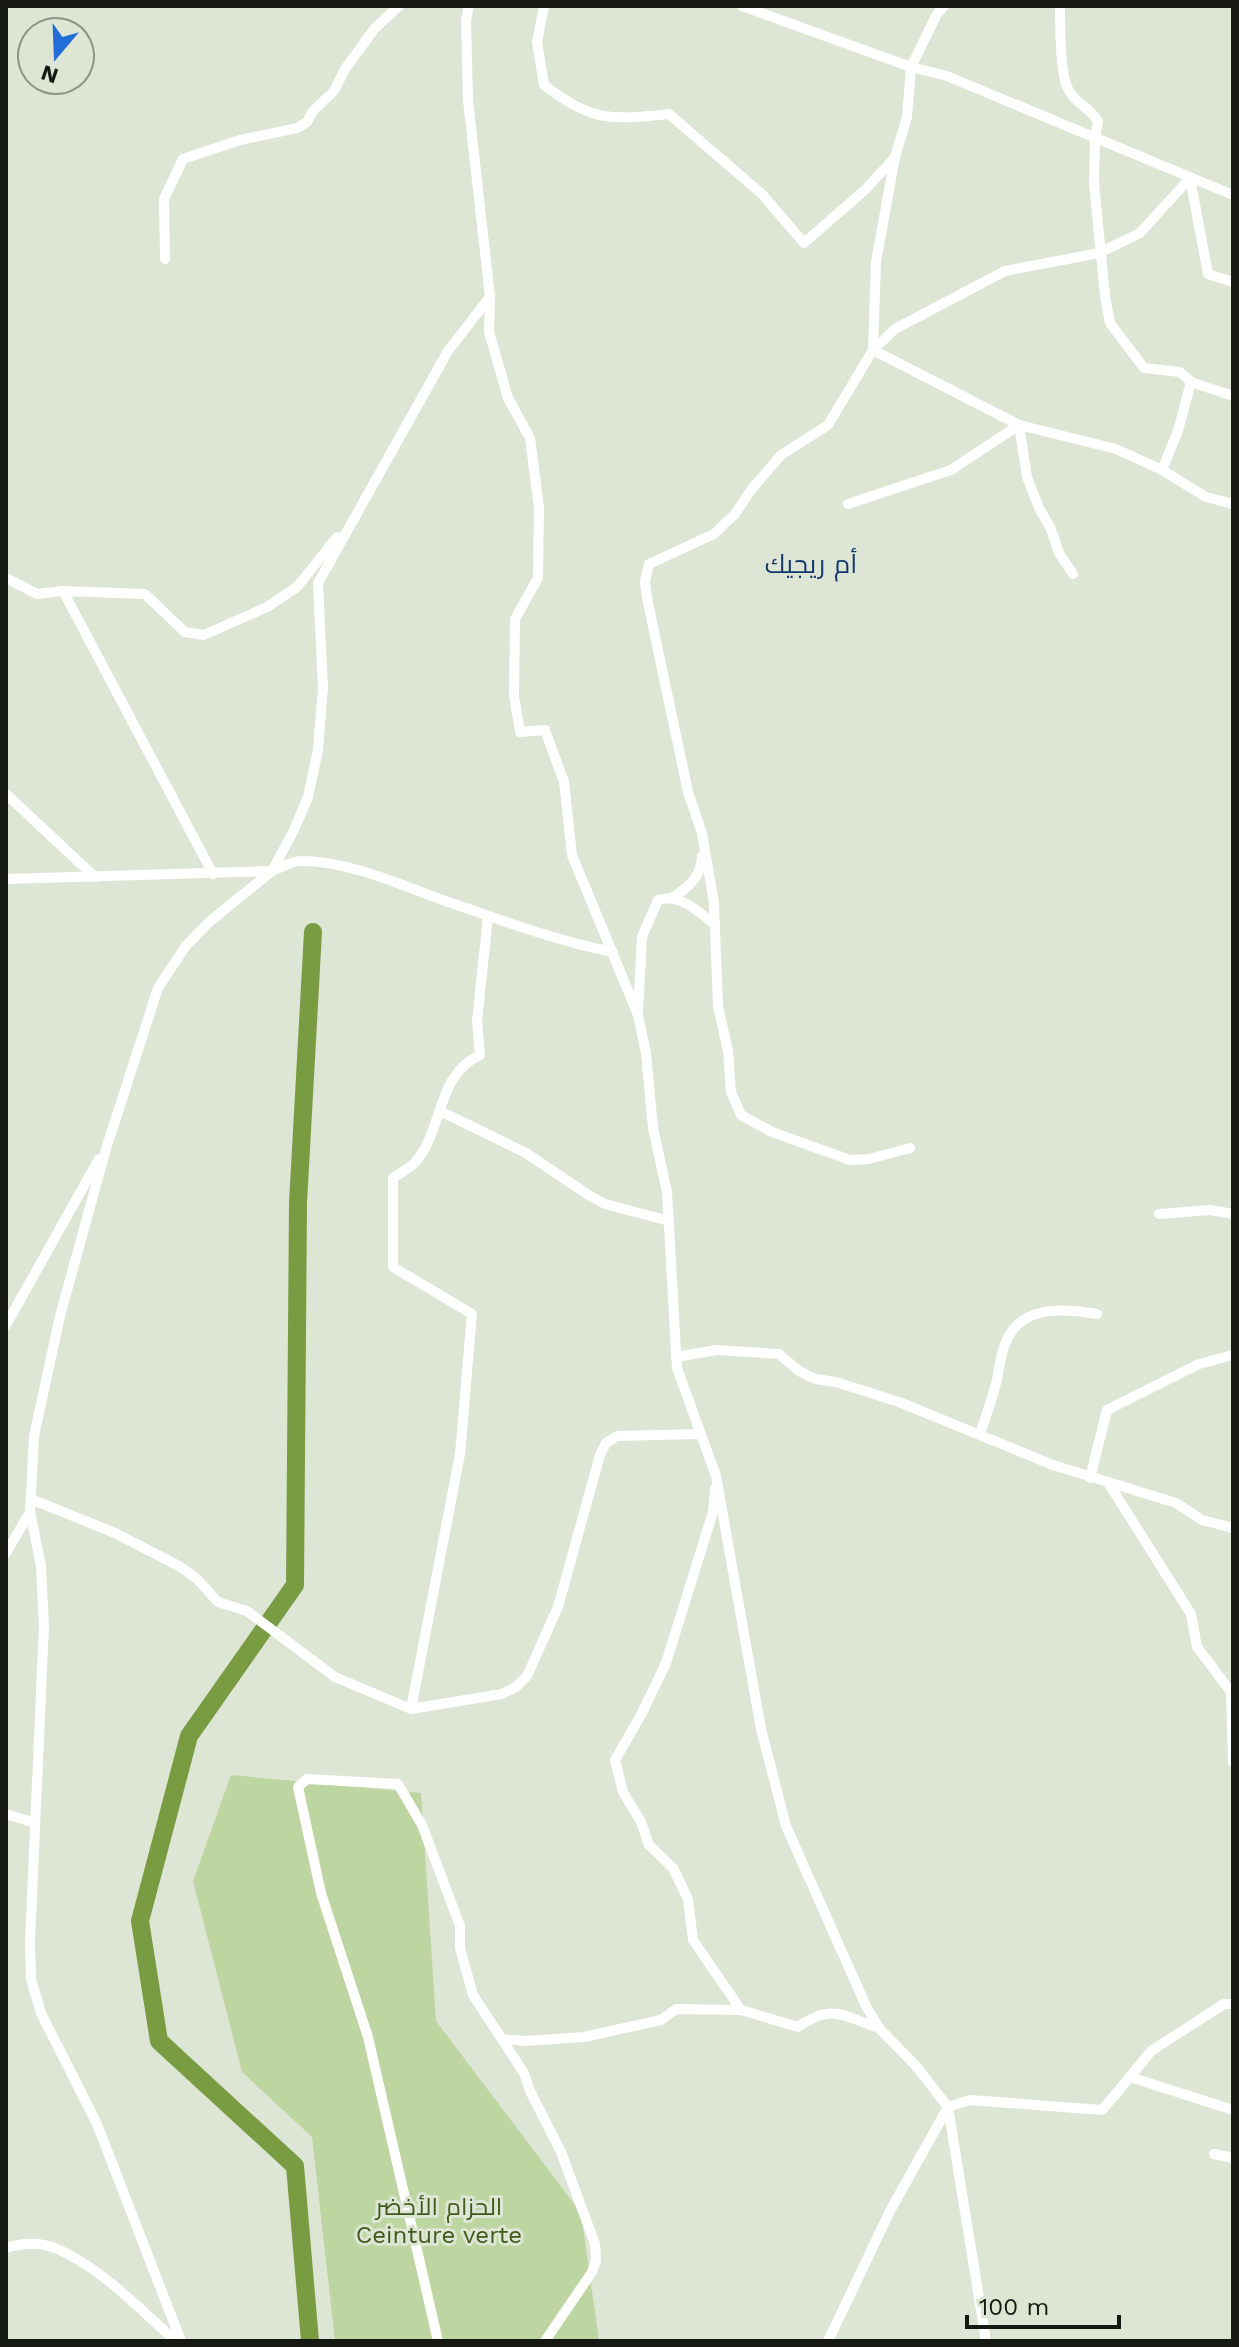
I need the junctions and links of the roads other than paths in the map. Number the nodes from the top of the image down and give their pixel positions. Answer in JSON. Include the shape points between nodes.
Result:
{"nodes":[{"id":1,"x":399,"y":6,"type":"edge"},
{"id":2,"x":469,"y":6,"type":"edge"},
{"id":3,"x":544,"y":6,"type":"edge"},
{"id":4,"x":743,"y":6,"type":"edge"},
{"id":5,"x":944,"y":6,"type":"edge"},
{"id":6,"x":1060,"y":6,"type":"edge"},
{"id":7,"x":911,"y":67,"type":"junction"},
{"id":8,"x":1095,"y":137,"type":"junction"},
{"id":9,"x":895,"y":157,"type":"junction"},
{"id":10,"x":1190,"y":178,"type":"junction"},
{"id":11,"x":1233,"y":195,"type":"edge"},
{"id":12,"x":1099,"y":253,"type":"junction"},
{"id":13,"x":165,"y":259,"type":"dead end"},
{"id":14,"x":1233,"y":282,"type":"edge"},
{"id":15,"x":490,"y":297,"type":"junction"},
{"id":16,"x":873,"y":350,"type":"junction"},
{"id":17,"x":1191,"y":382,"type":"junction"},
{"id":18,"x":1233,"y":396,"type":"edge"},
{"id":19,"x":1019,"y":425,"type":"junction"},
{"id":20,"x":1162,"y":470,"type":"junction"},
{"id":21,"x":848,"y":504,"type":"dead end"},
{"id":22,"x":1233,"y":504,"type":"edge"},
{"id":23,"x":353,"y":517,"type":"junction"},
{"id":24,"x":1073,"y":574,"type":"dead end"},
{"id":25,"x":6,"y":578,"type":"edge"},
{"id":26,"x":63,"y":591,"type":"junction"},
{"id":27,"x":6,"y":794,"type":"edge"},
{"id":28,"x":702,"y":833,"type":"junction"},
{"id":29,"x":272,"y":871,"type":"junction"},
{"id":30,"x":213,"y":874,"type":"junction"},
{"id":31,"x":95,"y":877,"type":"junction"},
{"id":32,"x":6,"y":879,"type":"edge"},
{"id":33,"x":672,"y":898,"type":"junction"},
{"id":34,"x":488,"y":916,"type":"junction"},
{"id":35,"x":715,"y":925,"type":"junction"},
{"id":36,"x":613,"y":952,"type":"junction"},
{"id":37,"x":638,"y":1015,"type":"junction"},
{"id":38,"x":440,"y":1111,"type":"junction"},
{"id":39,"x":910,"y":1148,"type":"dead end"},
{"id":40,"x":106,"y":1149,"type":"junction"},
{"id":41,"x":1159,"y":1214,"type":"dead end"},
{"id":42,"x":1233,"y":1214,"type":"edge"},
{"id":43,"x":669,"y":1221,"type":"junction"},
{"id":44,"x":1097,"y":1314,"type":"dead end"},
{"id":45,"x":6,"y":1325,"type":"edge"},
{"id":46,"x":1231,"y":1355,"type":"edge"},
{"id":47,"x":676,"y":1357,"type":"junction"},
{"id":48,"x":700,"y":1434,"type":"junction"},
{"id":49,"x":980,"y":1434,"type":"junction"},
{"id":50,"x":716,"y":1476,"type":"junction"},
{"id":51,"x":1090,"y":1478,"type":"junction"},
{"id":52,"x":1109,"y":1484,"type":"junction"},
{"id":53,"x":31,"y":1499,"type":"junction"},
{"id":54,"x":30,"y":1512,"type":"junction"},
{"id":55,"x":1233,"y":1528,"type":"edge"},
{"id":56,"x":6,"y":1553,"type":"edge"},
{"id":57,"x":411,"y":1709,"type":"junction"},
{"id":58,"x":1233,"y":1762,"type":"edge"},
{"id":59,"x":6,"y":1814,"type":"edge"},
{"id":60,"x":35,"y":1823,"type":"junction"},
{"id":61,"x":1233,"y":2004,"type":"edge"},
{"id":62,"x":741,"y":2010,"type":"junction"},
{"id":63,"x":879,"y":2028,"type":"junction"},
{"id":64,"x":502,"y":2039,"type":"junction"},
{"id":65,"x":1130,"y":2077,"type":"junction"},
{"id":66,"x":948,"y":2107,"type":"junction"},
{"id":67,"x":1233,"y":2110,"type":"edge"},
{"id":68,"x":1214,"y":2154,"type":"dead end"},
{"id":69,"x":1233,"y":2158,"type":"edge"},
{"id":70,"x":6,"y":2248,"type":"edge"},
{"id":71,"x":178,"y":2341,"type":"edge"},
{"id":72,"x":438,"y":2341,"type":"edge"},
{"id":73,"x":545,"y":2341,"type":"edge"},
{"id":74,"x":828,"y":2341,"type":"edge"},
{"id":75,"x":986,"y":2341,"type":"edge"}],
"edges":[{"from":1,"to":13,"type":"street","via":[[375,28],[307,122],[183,159],[164,199]]},
{"from":2,"to":15,"type":"street","via":[[468,100]]},
{"from":3,"to":9,"type":"street","via":[[537,42],[544,85],[586,112],[621,119],[669,114],[762,194],[804,243]]},
{"from":4,"to":7,"type":"street"},
{"from":5,"to":7,"type":"street"},
{"from":6,"to":8,"type":"street","via":[[1066,88],[1098,121]]},
{"from":7,"to":8,"type":"street","via":[[947,76]]},
{"from":7,"to":9,"type":"street","via":[[907,117]]},
{"from":8,"to":10,"type":"street"},
{"from":8,"to":12,"type":"street"},
{"from":9,"to":16,"type":"street","via":[[876,262]]},
{"from":10,"to":11,"type":"street"},
{"from":10,"to":12,"type":"street","via":[[1140,233]]},
{"from":10,"to":14,"type":"street","via":[[1208,274]]},
{"from":12,"to":16,"type":"street","via":[[1005,271],[895,329]]},
{"from":12,"to":17,"type":"street","via":[[1110,323],[1144,368],[1180,372]]},
{"from":15,"to":23,"type":"street","via":[[448,351]]},
{"from":15,"to":36,"type":"street","via":[[489,332],[508,398],[530,438],[539,508],[538,578],[515,619],[514,696],[520,732],[545,730],[564,782],[572,855]]},
{"from":16,"to":19,"type":"street"},
{"from":16,"to":28,"type":"street","via":[[828,425],[781,455],[735,514],[714,534],[649,564],[647,598],[688,792]]},
{"from":17,"to":18,"type":"street"},
{"from":17,"to":20,"type":"street"},
{"from":19,"to":20,"type":"street","via":[[1116,449]]},
{"from":19,"to":21,"type":"street","via":[[951,470]]},
{"from":19,"to":24,"type":"street","via":[[1027,477]]},
{"from":20,"to":22,"type":"street","via":[[1206,497]]},
{"from":23,"to":26,"type":"street","via":[[297,587],[267,607],[204,635],[185,632],[145,594]]},
{"from":23,"to":29,"type":"street","via":[[318,583],[323,687],[318,750],[308,797]]},
{"from":25,"to":26,"type":"street","via":[[37,594]]},
{"from":26,"to":30,"type":"street"},
{"from":27,"to":31,"type":"street"},
{"from":28,"to":33,"type":"street","via":[[701,868],[695,880]]},
{"from":28,"to":35,"type":"street"},
{"from":29,"to":30,"type":"street"},
{"from":29,"to":34,"type":"street","via":[[296,861],[319,862],[377,876]]},
{"from":29,"to":40,"type":"street","via":[[208,923],[158,988]]},
{"from":30,"to":31,"type":"street"},
{"from":31,"to":32,"type":"street"},
{"from":33,"to":35,"type":"street"},
{"from":33,"to":37,"type":"street","via":[[658,900],[646,923]]},
{"from":34,"to":36,"type":"street"},
{"from":34,"to":38,"type":"street","via":[[477,1022],[480,1055],[451,1078]]},
{"from":35,"to":39,"type":"street","via":[[718,1006],[731,1092],[741,1115],[850,1160]]},
{"from":36,"to":37,"type":"street"},
{"from":37,"to":43,"type":"street"},
{"from":38,"to":43,"type":"street","via":[[526,1153],[605,1204]]},
{"from":38,"to":57,"type":"street","via":[[417,1161],[393,1178],[393,1267],[472,1314],[460,1454]]},
{"from":40,"to":45,"type":"street"},
{"from":40,"to":53,"type":"street","via":[[34,1436]]},
{"from":41,"to":42,"type":"street"},
{"from":43,"to":47,"type":"street"},
{"from":44,"to":49,"type":"street","via":[[1051,1308],[1016,1328],[1003,1346]]},
{"from":46,"to":51,"type":"street","via":[[1199,1364],[1107,1410]]},
{"from":47,"to":48,"type":"street"},
{"from":47,"to":49,"type":"street","via":[[717,1350],[779,1354],[815,1379],[899,1402]]},
{"from":48,"to":50,"type":"street"},
{"from":48,"to":57,"type":"street","via":[[624,1435],[606,1443],[558,1607],[527,1676],[502,1694]]},
{"from":49,"to":51,"type":"street"},
{"from":50,"to":62,"type":"street","via":[[713,1512],[666,1663],[615,1760],[623,1792],[649,1845],[673,1868],[688,1899],[693,1940]]},
{"from":50,"to":63,"type":"street","via":[[758,1714],[786,1826]]},
{"from":51,"to":52,"type":"street"},
{"from":52,"to":55,"type":"street","via":[[1176,1503],[1202,1520]]},
{"from":52,"to":58,"type":"street","via":[[1191,1614],[1197,1647],[1231,1692]]},
{"from":53,"to":54,"type":"street"},
{"from":53,"to":57,"type":"street","via":[[179,1566],[218,1602],[247,1611],[335,1677]]},
{"from":54,"to":56,"type":"street"},
{"from":54,"to":60,"type":"street","via":[[41,1566],[44,1625]]},
{"from":59,"to":60,"type":"street"},
{"from":60,"to":71,"type":"street","via":[[30,1942],[34,1991],[97,2124]]},
{"from":61,"to":65,"type":"street","via":[[1224,2004],[1151,2051]]},
{"from":62,"to":63,"type":"street","via":[[798,2027],[825,2012]]},
{"from":62,"to":64,"type":"street","via":[[676,2009],[661,2020],[584,2037]]},
{"from":63,"to":66,"type":"street"},
{"from":64,"to":72,"type":"street","via":[[473,1995],[460,1948],[460,1926],[422,1825],[398,1784],[301,1782],[321,1893],[368,2037]]},
{"from":64,"to":73,"type":"street","via":[[561,2152],[595,2244],[592,2272]]},
{"from":65,"to":66,"type":"street","via":[[1102,2110],[965,2102]]},
{"from":65,"to":67,"type":"street"},
{"from":66,"to":74,"type":"street","via":[[890,2211]]},
{"from":66,"to":75,"type":"street"},
{"from":68,"to":69,"type":"street"},
{"from":70,"to":71,"type":"street","via":[[33,2243],[55,2248],[108,2282]]}]}
